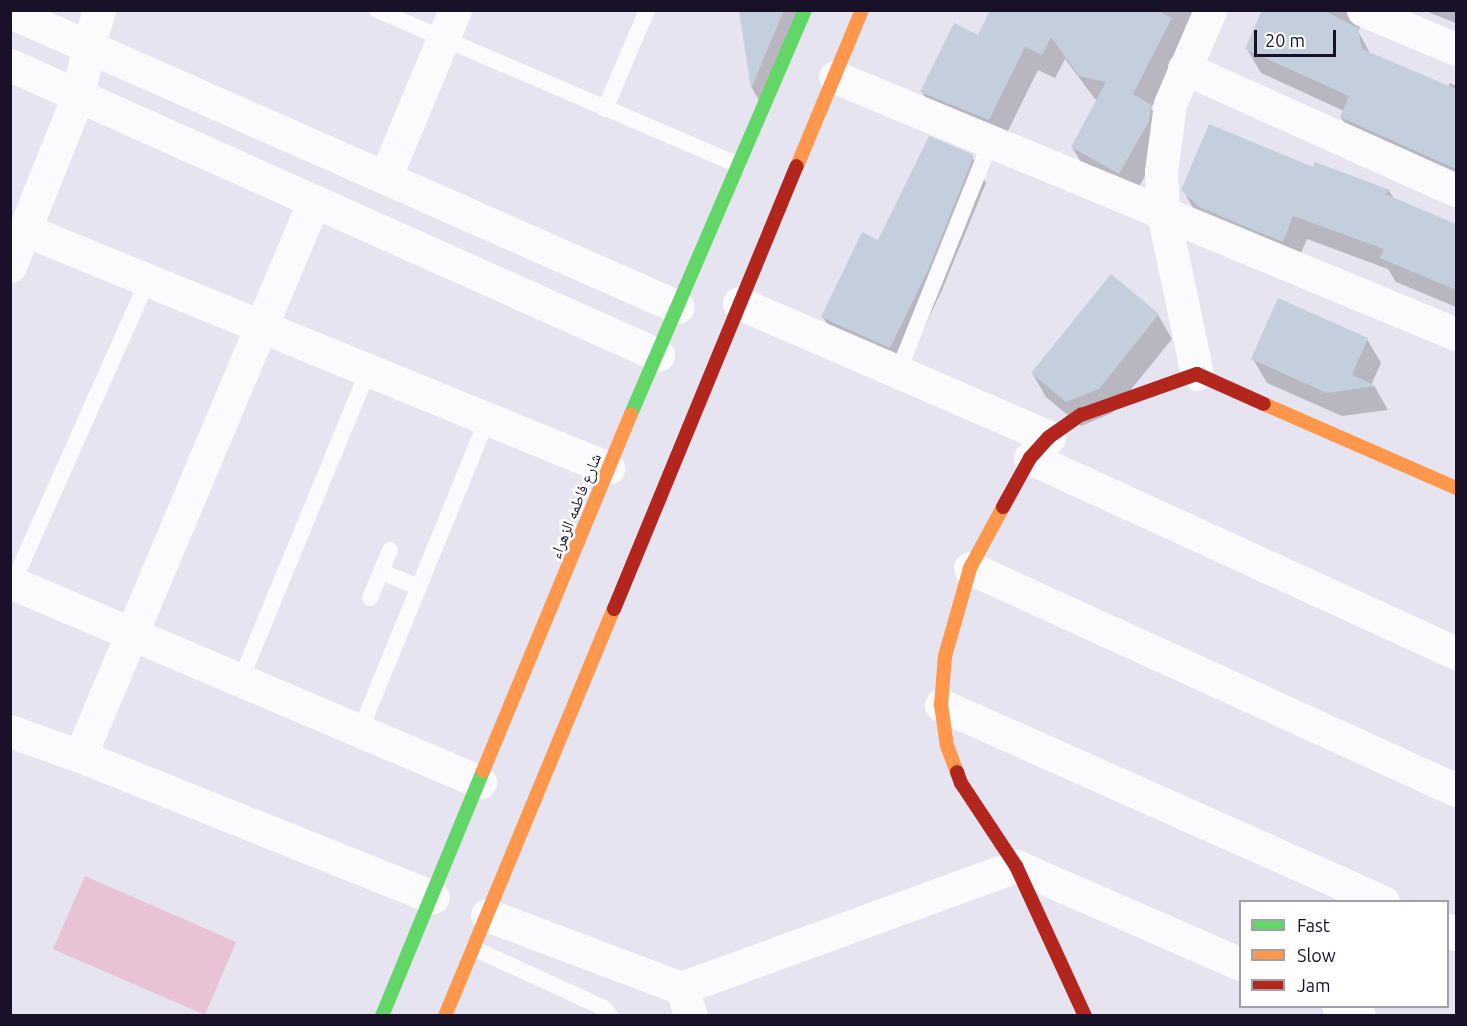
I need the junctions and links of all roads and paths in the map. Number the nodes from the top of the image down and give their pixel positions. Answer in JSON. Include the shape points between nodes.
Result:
{"nodes":[{"id":1,"x":99,"y":10,"type":"edge"},
{"id":2,"x":377,"y":10,"type":"edge"},
{"id":3,"x":647,"y":10,"type":"edge"},
{"id":4,"x":805,"y":10,"type":"edge"},
{"id":5,"x":862,"y":10,"type":"edge"},
{"id":6,"x":1210,"y":10,"type":"edge"},
{"id":7,"x":1363,"y":10,"type":"edge"},
{"id":8,"x":10,"y":12,"type":"edge"},
{"id":9,"x":449,"y":25,"type":"edge"},
{"id":10,"x":88,"y":48,"type":"junction"},
{"id":11,"x":1456,"y":49,"type":"edge"},
{"id":12,"x":10,"y":65,"type":"edge"},
{"id":13,"x":1184,"y":68,"type":"junction"},
{"id":14,"x":835,"y":76,"type":"junction"},
{"id":15,"x":78,"y":96,"type":"junction"},
{"id":16,"x":605,"y":109,"type":"junction"},
{"id":17,"x":991,"y":141,"type":"junction"},
{"id":18,"x":738,"y":165,"type":"junction"},
{"id":19,"x":385,"y":178,"type":"junction"},
{"id":20,"x":1456,"y":190,"type":"edge"},
{"id":21,"x":314,"y":201,"type":"junction"},
{"id":22,"x":1163,"y":212,"type":"junction"},
{"id":23,"x":25,"y":230,"type":"junction"},
{"id":24,"x":10,"y":266,"type":"edge"},
{"id":25,"x":148,"y":280,"type":"junction"},
{"id":26,"x":739,"y":303,"type":"junction"},
{"id":27,"x":678,"y":307,"type":"junction"},
{"id":28,"x":261,"y":326,"type":"junction"},
{"id":29,"x":1456,"y":334,"type":"edge"},
{"id":30,"x":658,"y":355,"type":"junction"},
{"id":31,"x":369,"y":369,"type":"junction"},
{"id":32,"x":898,"y":372,"type":"junction"},
{"id":33,"x":1197,"y":374,"type":"junction"},
{"id":34,"x":488,"y":418,"type":"junction"},
{"id":35,"x":1039,"y":447,"type":"junction"},
{"id":36,"x":608,"y":468,"type":"junction"},
{"id":37,"x":1456,"y":488,"type":"edge"},
{"id":38,"x":390,"y":550,"type":"dead end"},
{"id":39,"x":970,"y":568,"type":"junction"},
{"id":40,"x":381,"y":572,"type":"junction"},
{"id":41,"x":12,"y":582,"type":"edge"},
{"id":42,"x":419,"y":587,"type":"junction"},
{"id":43,"x":370,"y":598,"type":"dead end"},
{"id":44,"x":132,"y":633,"type":"junction"},
{"id":45,"x":1456,"y":653,"type":"edge"},
{"id":46,"x":241,"y":679,"type":"junction"},
{"id":47,"x":941,"y":705,"type":"junction"},
{"id":48,"x":10,"y":731,"type":"edge"},
{"id":49,"x":360,"y":731,"type":"junction"},
{"id":50,"x":80,"y":756,"type":"junction"},
{"id":51,"x":480,"y":782,"type":"junction"},
{"id":52,"x":1456,"y":790,"type":"edge"},
{"id":53,"x":1016,"y":866,"type":"junction"},
{"id":54,"x":433,"y":897,"type":"junction"},
{"id":55,"x":1379,"y":900,"type":"edge"},
{"id":56,"x":487,"y":915,"type":"junction"},
{"id":57,"x":473,"y":948,"type":"junction"},
{"id":58,"x":1239,"y":964,"type":"edge"},
{"id":59,"x":686,"y":1002,"type":"edge"},
{"id":60,"x":1342,"y":1008,"type":"edge"},
{"id":61,"x":382,"y":1016,"type":"edge"},
{"id":62,"x":445,"y":1016,"type":"edge"},
{"id":63,"x":610,"y":1016,"type":"edge"},
{"id":64,"x":1085,"y":1016,"type":"edge"},
{"id":65,"x":1359,"y":1016,"type":"edge"}],
"edges":[{"from":1,"to":10,"type":"street"},
{"from":2,"to":9,"type":"lane"},
{"from":3,"to":16,"type":"lane"},
{"from":4,"to":18,"type":"street","name":"شارع فاطمه الزهراء"},
{"from":5,"to":14,"type":"street"},
{"from":6,"to":13,"type":"street"},
{"from":7,"to":11,"type":"street"},
{"from":8,"to":10,"type":"street"},
{"from":9,"to":16,"type":"lane"},
{"from":9,"to":19,"type":"street"},
{"from":10,"to":15,"type":"street"},
{"from":10,"to":19,"type":"street"},
{"from":12,"to":15,"type":"street"},
{"from":13,"to":20,"type":"street"},
{"from":13,"to":22,"type":"street","via":[[1170,104],[1164,140]]},
{"from":14,"to":17,"type":"street"},
{"from":14,"to":26,"type":"street"},
{"from":15,"to":21,"type":"street"},
{"from":15,"to":23,"type":"street"},
{"from":16,"to":18,"type":"lane"},
{"from":17,"to":22,"type":"street"},
{"from":17,"to":32,"type":"lane"},
{"from":18,"to":27,"type":"street","name":"شارع فاطمه الزهراء"},
{"from":19,"to":27,"type":"street"},
{"from":21,"to":28,"type":"street"},
{"from":21,"to":30,"type":"street"},
{"from":22,"to":29,"type":"street"},
{"from":22,"to":33,"type":"street"},
{"from":23,"to":24,"type":"street"},
{"from":23,"to":25,"type":"street"},
{"from":25,"to":28,"type":"street"},
{"from":25,"to":41,"type":"lane"},
{"from":26,"to":32,"type":"street"},
{"from":26,"to":56,"type":"street"},
{"from":27,"to":30,"type":"street","name":"شارع فاطمه الزهراء"},
{"from":28,"to":31,"type":"street"},
{"from":28,"to":44,"type":"street"},
{"from":30,"to":36,"type":"street","name":"شارع فاطمه الزهراء"},
{"from":31,"to":34,"type":"street"},
{"from":31,"to":46,"type":"lane"},
{"from":32,"to":35,"type":"street"},
{"from":33,"to":35,"type":"street","via":[[1081,415]]},
{"from":33,"to":37,"type":"street"},
{"from":34,"to":36,"type":"street"},
{"from":34,"to":42,"type":"lane"},
{"from":35,"to":39,"type":"street"},
{"from":35,"to":45,"type":"street"},
{"from":36,"to":51,"type":"street","name":"شارع فاطمه الزهراء"},
{"from":38,"to":40,"type":"lane"},
{"from":39,"to":47,"type":"street","via":[[945,656]]},
{"from":39,"to":52,"type":"street"},
{"from":40,"to":42,"type":"lane"},
{"from":40,"to":43,"type":"lane"},
{"from":41,"to":44,"type":"street"},
{"from":42,"to":49,"type":"lane"},
{"from":44,"to":46,"type":"street"},
{"from":44,"to":50,"type":"street"},
{"from":46,"to":49,"type":"street"},
{"from":47,"to":53,"type":"street","via":[[947,746],[961,783]]},
{"from":47,"to":55,"type":"street"},
{"from":48,"to":50,"type":"street"},
{"from":49,"to":51,"type":"street"},
{"from":50,"to":54,"type":"street"},
{"from":51,"to":54,"type":"street","name":"شارع فاطمه الزهراء"},
{"from":53,"to":58,"type":"street"},
{"from":53,"to":59,"type":"street"},
{"from":53,"to":64,"type":"street"},
{"from":54,"to":61,"type":"street","name":"شارع فاطمه الزهراء"},
{"from":56,"to":57,"type":"street"},
{"from":56,"to":59,"type":"street"},
{"from":57,"to":62,"type":"street"},
{"from":57,"to":63,"type":"lane","via":[[604,1008]]},
{"from":60,"to":65,"type":"street"}]}
